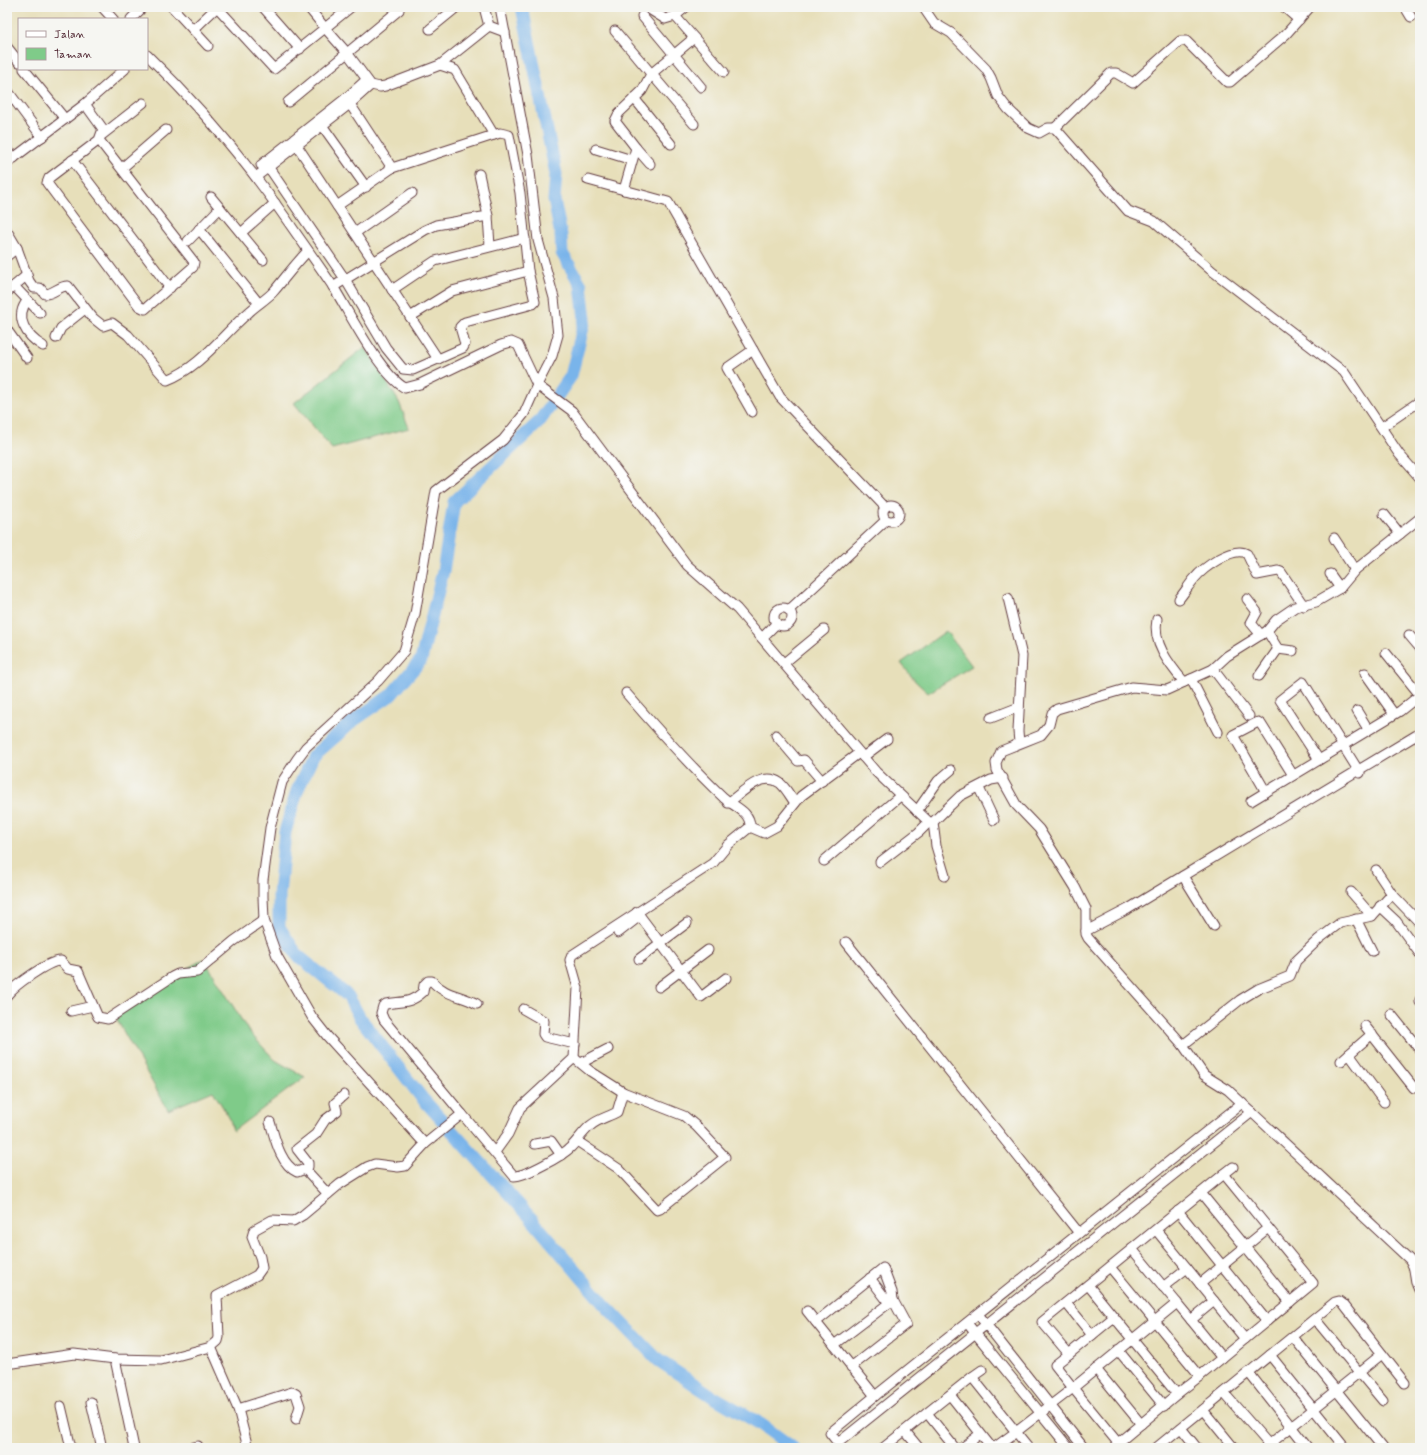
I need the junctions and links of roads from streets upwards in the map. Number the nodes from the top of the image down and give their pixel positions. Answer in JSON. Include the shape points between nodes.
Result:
{"nodes":[{"id":1,"x":102,"y":7,"type":"edge"},
{"id":2,"x":143,"y":7,"type":"edge"},
{"id":3,"x":172,"y":7,"type":"edge"},
{"id":4,"x":217,"y":7,"type":"edge"},
{"id":5,"x":263,"y":7,"type":"edge"},
{"id":6,"x":308,"y":7,"type":"edge"},
{"id":7,"x":351,"y":7,"type":"edge"},
{"id":8,"x":457,"y":7,"type":"edge"},
{"id":9,"x":484,"y":7,"type":"edge"},
{"id":10,"x":500,"y":7,"type":"edge"},
{"id":11,"x":646,"y":7,"type":"edge"},
{"id":12,"x":686,"y":7,"type":"edge"},
{"id":13,"x":923,"y":7,"type":"edge"},
{"id":14,"x":1284,"y":7,"type":"edge"},
{"id":15,"x":1310,"y":7,"type":"edge"},
{"id":16,"x":1405,"y":7,"type":"edge"},
{"id":17,"x":400,"y":8,"type":"edge"},
{"id":18,"x":642,"y":16,"type":"dead end"},
{"id":19,"x":676,"y":16,"type":"junction"},
{"id":20,"x":1411,"y":17,"type":"dead end"},
{"id":21,"x":112,"y":18,"type":"edge"},
{"id":22,"x":132,"y":18,"type":"edge"},
{"id":23,"x":1299,"y":20,"type":"junction"},
{"id":24,"x":489,"y":26,"type":"junction"},
{"id":25,"x":325,"y":28,"type":"junction"},
{"id":26,"x":430,"y":29,"type":"dead end"},
{"id":27,"x":193,"y":30,"type":"junction"},
{"id":28,"x":502,"y":31,"type":"junction"},
{"id":29,"x":615,"y":31,"type":"dead end"},
{"id":30,"x":694,"y":38,"type":"junction"},
{"id":31,"x":208,"y":46,"type":"dead end"},
{"id":32,"x":300,"y":49,"type":"junction"},
{"id":33,"x":9,"y":52,"type":"edge"},
{"id":34,"x":348,"y":54,"type":"junction"},
{"id":35,"x":674,"y":54,"type":"junction"},
{"id":36,"x":148,"y":56,"type":"edge"},
{"id":37,"x":18,"y":61,"type":"edge"},
{"id":38,"x":440,"y":65,"type":"junction"},
{"id":39,"x":25,"y":70,"type":"edge"},
{"id":40,"x":124,"y":70,"type":"edge"},
{"id":41,"x":724,"y":72,"type":"dead end"},
{"id":42,"x":651,"y":74,"type":"junction"},
{"id":43,"x":368,"y":82,"type":"junction"},
{"id":44,"x":701,"y":87,"type":"dead end"},
{"id":45,"x":7,"y":90,"type":"edge"},
{"id":46,"x":634,"y":98,"type":"junction"},
{"id":47,"x":349,"y":100,"type":"junction"},
{"id":48,"x":288,"y":102,"type":"dead end"},
{"id":49,"x":143,"y":103,"type":"dead end"},
{"id":50,"x":85,"y":104,"type":"junction"},
{"id":51,"x":65,"y":119,"type":"junction"},
{"id":52,"x":321,"y":122,"type":"junction"},
{"id":53,"x":694,"y":124,"type":"dead end"},
{"id":54,"x":1055,"y":128,"type":"junction"},
{"id":55,"x":166,"y":130,"type":"dead end"},
{"id":56,"x":494,"y":135,"type":"junction"},
{"id":57,"x":42,"y":137,"type":"junction"},
{"id":58,"x":101,"y":137,"type":"junction"},
{"id":59,"x":295,"y":142,"type":"junction"},
{"id":60,"x":671,"y":144,"type":"dead end"},
{"id":61,"x":636,"y":148,"type":"junction"},
{"id":62,"x":7,"y":149,"type":"edge"},
{"id":63,"x":596,"y":149,"type":"dead end"},
{"id":64,"x":10,"y":160,"type":"edge"},
{"id":65,"x":72,"y":160,"type":"junction"},
{"id":66,"x":632,"y":160,"type":"junction"},
{"id":67,"x":267,"y":164,"type":"junction"},
{"id":68,"x":650,"y":164,"type":"dead end"},
{"id":69,"x":122,"y":168,"type":"junction"},
{"id":70,"x":392,"y":168,"type":"junction"},
{"id":71,"x":479,"y":174,"type":"dead end"},
{"id":72,"x":254,"y":175,"type":"junction"},
{"id":73,"x":588,"y":180,"type":"dead end"},
{"id":74,"x":366,"y":187,"type":"junction"},
{"id":75,"x":624,"y":190,"type":"junction"},
{"id":76,"x":412,"y":193,"type":"dead end"},
{"id":77,"x":211,"y":197,"type":"dead end"},
{"id":78,"x":275,"y":203,"type":"junction"},
{"id":79,"x":337,"y":206,"type":"junction"},
{"id":80,"x":220,"y":208,"type":"junction"},
{"id":81,"x":488,"y":216,"type":"junction"},
{"id":82,"x":199,"y":230,"type":"junction"},
{"id":83,"x":7,"y":231,"type":"edge"},
{"id":84,"x":355,"y":232,"type":"junction"},
{"id":85,"x":241,"y":233,"type":"junction"},
{"id":86,"x":525,"y":238,"type":"junction"},
{"id":87,"x":188,"y":241,"type":"dead end"},
{"id":88,"x":490,"y":246,"type":"junction"},
{"id":89,"x":17,"y":248,"type":"junction"},
{"id":90,"x":308,"y":251,"type":"junction"},
{"id":91,"x":7,"y":256,"type":"edge"},
{"id":92,"x":263,"y":260,"type":"dead end"},
{"id":93,"x":372,"y":261,"type":"junction"},
{"id":94,"x":528,"y":271,"type":"junction"},
{"id":95,"x":27,"y":275,"type":"junction"},
{"id":96,"x":345,"y":279,"type":"junction"},
{"id":97,"x":333,"y":287,"type":"junction"},
{"id":98,"x":170,"y":288,"type":"junction"},
{"id":99,"x":11,"y":289,"type":"edge"},
{"id":100,"x":392,"y":290,"type":"junction"},
{"id":101,"x":28,"y":300,"type":"junction"},
{"id":102,"x":257,"y":301,"type":"dead end"},
{"id":103,"x":85,"y":309,"type":"junction"},
{"id":104,"x":40,"y":313,"type":"dead end"},
{"id":105,"x":410,"y":317,"type":"junction"},
{"id":106,"x":7,"y":330,"type":"edge"},
{"id":107,"x":56,"y":338,"type":"dead end"},
{"id":108,"x":43,"y":346,"type":"dead end"},
{"id":109,"x":753,"y":350,"type":"junction"},
{"id":110,"x":27,"y":358,"type":"dead end"},
{"id":111,"x":438,"y":359,"type":"junction"},
{"id":112,"x":538,"y":386,"type":"junction"},
{"id":113,"x":1420,"y":402,"type":"edge"},
{"id":114,"x":752,"y":412,"type":"dead end"},
{"id":115,"x":1382,"y":427,"type":"junction"},
{"id":116,"x":1420,"y":478,"type":"edge"},
{"id":117,"x":885,"y":507,"type":"junction"},
{"id":118,"x":1384,"y":514,"type":"dead end"},
{"id":119,"x":1420,"y":518,"type":"edge"},
{"id":120,"x":886,"y":520,"type":"junction"},
{"id":121,"x":1400,"y":534,"type":"junction"},
{"id":122,"x":1334,"y":538,"type":"dead end"},
{"id":123,"x":1355,"y":570,"type":"junction"},
{"id":124,"x":1330,"y":574,"type":"dead end"},
{"id":125,"x":1340,"y":588,"type":"junction"},
{"id":126,"x":1008,"y":598,"type":"dead end"},
{"id":127,"x":1179,"y":599,"type":"dead end"},
{"id":128,"x":1248,"y":599,"type":"dead end"},
{"id":129,"x":1304,"y":606,"type":"junction"},
{"id":130,"x":1157,"y":619,"type":"dead end"},
{"id":131,"x":824,"y":630,"type":"dead end"},
{"id":132,"x":1264,"y":633,"type":"junction"},
{"id":133,"x":1409,"y":635,"type":"dead end"},
{"id":134,"x":762,"y":638,"type":"junction"},
{"id":135,"x":1420,"y":648,"type":"edge"},
{"id":136,"x":1278,"y":649,"type":"junction"},
{"id":137,"x":1293,"y":651,"type":"dead end"},
{"id":138,"x":1386,"y":653,"type":"dead end"},
{"id":139,"x":784,"y":663,"type":"junction"},
{"id":140,"x":1213,"y":669,"type":"junction"},
{"id":141,"x":1364,"y":673,"type":"dead end"},
{"id":142,"x":1259,"y":676,"type":"dead end"},
{"id":143,"x":1188,"y":681,"type":"junction"},
{"id":144,"x":626,"y":693,"type":"dead end"},
{"id":145,"x":1420,"y":695,"type":"edge"},
{"id":146,"x":1019,"y":707,"type":"junction"},
{"id":147,"x":1357,"y":711,"type":"dead end"},
{"id":148,"x":1394,"y":714,"type":"junction"},
{"id":149,"x":1249,"y":716,"type":"dead end"},
{"id":150,"x":991,"y":718,"type":"dead end"},
{"id":151,"x":1368,"y":729,"type":"junction"},
{"id":152,"x":1218,"y":732,"type":"dead end"},
{"id":153,"x":1420,"y":733,"type":"edge"},
{"id":154,"x":776,"y":736,"type":"dead end"},
{"id":155,"x":887,"y":739,"type":"dead end"},
{"id":156,"x":1019,"y":743,"type":"junction"},
{"id":157,"x":1343,"y":744,"type":"junction"},
{"id":158,"x":861,"y":755,"type":"junction"},
{"id":159,"x":1318,"y":760,"type":"junction"},
{"id":160,"x":951,"y":770,"type":"dead end"},
{"id":161,"x":1360,"y":772,"type":"junction"},
{"id":162,"x":1293,"y":775,"type":"junction"},
{"id":163,"x":1003,"y":778,"type":"junction"},
{"id":164,"x":822,"y":781,"type":"junction"},
{"id":165,"x":979,"y":788,"type":"junction"},
{"id":166,"x":1266,"y":792,"type":"junction"},
{"id":167,"x":900,"y":796,"type":"junction"},
{"id":168,"x":1251,"y":801,"type":"dead end"},
{"id":169,"x":728,"y":803,"type":"junction"},
{"id":170,"x":795,"y":803,"type":"junction"},
{"id":171,"x":917,"y":811,"type":"junction"},
{"id":172,"x":994,"y":820,"type":"dead end"},
{"id":173,"x":931,"y":822,"type":"junction"},
{"id":174,"x":750,"y":828,"type":"junction"},
{"id":175,"x":824,"y":861,"type":"dead end"},
{"id":176,"x":880,"y":862,"type":"dead end"},
{"id":177,"x":1376,"y":870,"type":"dead end"},
{"id":178,"x":945,"y":876,"type":"dead end"},
{"id":179,"x":1183,"y":876,"type":"junction"},
{"id":180,"x":1351,"y":892,"type":"dead end"},
{"id":181,"x":1392,"y":894,"type":"junction"},
{"id":182,"x":669,"y":895,"type":"dead end"},
{"id":183,"x":1380,"y":906,"type":"junction"},
{"id":184,"x":638,"y":914,"type":"junction"},
{"id":185,"x":1372,"y":916,"type":"junction"},
{"id":186,"x":1356,"y":919,"type":"junction"},
{"id":187,"x":264,"y":920,"type":"junction"},
{"id":188,"x":687,"y":923,"type":"dead end"},
{"id":189,"x":1420,"y":923,"type":"edge"},
{"id":190,"x":1214,"y":926,"type":"dead end"},
{"id":191,"x":1086,"y":931,"type":"junction"},
{"id":192,"x":618,"y":933,"type":"dead end"},
{"id":193,"x":846,"y":942,"type":"dead end"},
{"id":194,"x":660,"y":943,"type":"junction"},
{"id":195,"x":708,"y":950,"type":"dead end"},
{"id":196,"x":1372,"y":951,"type":"dead end"},
{"id":197,"x":1420,"y":954,"type":"edge"},
{"id":198,"x":639,"y":960,"type":"dead end"},
{"id":199,"x":681,"y":970,"type":"junction"},
{"id":200,"x":726,"y":978,"type":"dead end"},
{"id":201,"x":659,"y":987,"type":"dead end"},
{"id":202,"x":7,"y":995,"type":"edge"},
{"id":203,"x":477,"y":1004,"type":"dead end"},
{"id":204,"x":93,"y":1006,"type":"junction"},
{"id":205,"x":523,"y":1009,"type":"dead end"},
{"id":206,"x":71,"y":1012,"type":"dead end"},
{"id":207,"x":1391,"y":1014,"type":"dead end"},
{"id":208,"x":1365,"y":1026,"type":"dead end"},
{"id":209,"x":1372,"y":1034,"type":"junction"},
{"id":210,"x":575,"y":1044,"type":"junction"},
{"id":211,"x":1183,"y":1045,"type":"junction"},
{"id":212,"x":608,"y":1049,"type":"dead end"},
{"id":213,"x":1420,"y":1050,"type":"edge"},
{"id":214,"x":1349,"y":1054,"type":"junction"},
{"id":215,"x":578,"y":1061,"type":"junction"},
{"id":216,"x":1341,"y":1061,"type":"dead end"},
{"id":217,"x":1420,"y":1086,"type":"edge"},
{"id":218,"x":623,"y":1092,"type":"junction"},
{"id":219,"x":344,"y":1094,"type":"dead end"},
{"id":220,"x":1384,"y":1102,"type":"dead end"},
{"id":221,"x":1242,"y":1103,"type":"junction"},
{"id":222,"x":1252,"y":1112,"type":"junction"},
{"id":223,"x":459,"y":1117,"type":"junction"},
{"id":224,"x":270,"y":1122,"type":"dead end"},
{"id":225,"x":577,"y":1141,"type":"junction"},
{"id":226,"x":425,"y":1144,"type":"junction"},
{"id":227,"x":535,"y":1144,"type":"dead end"},
{"id":228,"x":495,"y":1152,"type":"junction"},
{"id":229,"x":561,"y":1155,"type":"junction"},
{"id":230,"x":1233,"y":1167,"type":"dead end"},
{"id":231,"x":305,"y":1169,"type":"junction"},
{"id":232,"x":1224,"y":1174,"type":"junction"},
{"id":233,"x":1201,"y":1193,"type":"junction"},
{"id":234,"x":328,"y":1194,"type":"junction"},
{"id":235,"x":1178,"y":1211,"type":"junction"},
{"id":236,"x":1268,"y":1228,"type":"junction"},
{"id":237,"x":1156,"y":1230,"type":"junction"},
{"id":238,"x":1082,"y":1231,"type":"junction"},
{"id":239,"x":1094,"y":1240,"type":"junction"},
{"id":240,"x":1245,"y":1247,"type":"junction"},
{"id":241,"x":1132,"y":1249,"type":"junction"},
{"id":242,"x":1222,"y":1266,"type":"junction"},
{"id":243,"x":1110,"y":1267,"type":"junction"},
{"id":244,"x":1187,"y":1268,"type":"junction"},
{"id":245,"x":870,"y":1278,"type":"junction"},
{"id":246,"x":1200,"y":1284,"type":"junction"},
{"id":247,"x":1088,"y":1285,"type":"junction"},
{"id":248,"x":1163,"y":1287,"type":"junction"},
{"id":249,"x":1420,"y":1291,"type":"edge"},
{"id":250,"x":891,"y":1301,"type":"junction"},
{"id":251,"x":1214,"y":1301,"type":"junction"},
{"id":252,"x":1290,"y":1302,"type":"junction"},
{"id":253,"x":1066,"y":1303,"type":"junction"},
{"id":254,"x":1177,"y":1303,"type":"junction"},
{"id":255,"x":807,"y":1311,"type":"dead end"},
{"id":256,"x":978,"y":1314,"type":"junction"},
{"id":257,"x":1114,"y":1317,"type":"junction"},
{"id":258,"x":1315,"y":1319,"type":"junction"},
{"id":259,"x":1191,"y":1320,"type":"junction"},
{"id":260,"x":1154,"y":1321,"type":"junction"},
{"id":261,"x":1267,"y":1321,"type":"junction"},
{"id":262,"x":816,"y":1322,"type":"junction"},
{"id":263,"x":967,"y":1323,"type":"junction"},
{"id":264,"x":987,"y":1325,"type":"junction"},
{"id":265,"x":977,"y":1334,"type":"junction"},
{"id":266,"x":1092,"y":1335,"type":"junction"},
{"id":267,"x":1293,"y":1337,"type":"junction"},
{"id":268,"x":1132,"y":1339,"type":"junction"},
{"id":269,"x":1245,"y":1339,"type":"junction"},
{"id":270,"x":834,"y":1345,"type":"junction"},
{"id":271,"x":211,"y":1347,"type":"junction"},
{"id":272,"x":1118,"y":1350,"type":"junction"},
{"id":273,"x":1069,"y":1354,"type":"junction"},
{"id":274,"x":1382,"y":1354,"type":"junction"},
{"id":275,"x":1270,"y":1355,"type":"junction"},
{"id":276,"x":1222,"y":1358,"type":"junction"},
{"id":277,"x":115,"y":1359,"type":"junction"},
{"id":278,"x":7,"y":1364,"type":"edge"},
{"id":279,"x":852,"y":1367,"type":"junction"},
{"id":280,"x":1096,"y":1369,"type":"junction"},
{"id":281,"x":982,"y":1370,"type":"dead end"},
{"id":282,"x":1359,"y":1372,"type":"junction"},
{"id":283,"x":1249,"y":1373,"type":"junction"},
{"id":284,"x":1200,"y":1376,"type":"junction"},
{"id":285,"x":972,"y":1378,"type":"junction"},
{"id":286,"x":1405,"y":1383,"type":"dead end"},
{"id":287,"x":1073,"y":1388,"type":"junction"},
{"id":288,"x":1337,"y":1390,"type":"junction"},
{"id":289,"x":1224,"y":1393,"type":"junction"},
{"id":290,"x":1177,"y":1394,"type":"junction"},
{"id":291,"x":950,"y":1395,"type":"junction"},
{"id":292,"x":875,"y":1396,"type":"junction"},
{"id":293,"x":1383,"y":1401,"type":"dead end"},
{"id":294,"x":91,"y":1402,"type":"dead end"},
{"id":295,"x":61,"y":1406,"type":"dead end"},
{"id":296,"x":1050,"y":1406,"type":"junction"},
{"id":297,"x":1164,"y":1406,"type":"junction"},
{"id":298,"x":238,"y":1409,"type":"junction"},
{"id":299,"x":1203,"y":1410,"type":"junction"},
{"id":300,"x":1313,"y":1410,"type":"junction"},
{"id":301,"x":1040,"y":1412,"type":"junction"},
{"id":302,"x":927,"y":1413,"type":"junction"},
{"id":303,"x":296,"y":1419,"type":"dead end"},
{"id":304,"x":1141,"y":1424,"type":"junction"},
{"id":305,"x":1292,"y":1427,"type":"junction"},
{"id":306,"x":1181,"y":1428,"type":"junction"},
{"id":307,"x":905,"y":1431,"type":"junction"},
{"id":308,"x":1016,"y":1432,"type":"junction"},
{"id":309,"x":980,"y":1434,"type":"junction"},
{"id":310,"x":1268,"y":1447,"type":"edge"},
{"id":311,"x":70,"y":1448,"type":"edge"},
{"id":312,"x":102,"y":1448,"type":"edge"},
{"id":313,"x":134,"y":1448,"type":"edge"},
{"id":314,"x":189,"y":1448,"type":"edge"},
{"id":315,"x":199,"y":1448,"type":"edge"},
{"id":316,"x":248,"y":1448,"type":"edge"},
{"id":317,"x":883,"y":1448,"type":"edge"},
{"id":318,"x":919,"y":1448,"type":"edge"},
{"id":319,"x":955,"y":1448,"type":"edge"},
{"id":320,"x":962,"y":1448,"type":"edge"},
{"id":321,"x":993,"y":1448,"type":"edge"},
{"id":322,"x":1029,"y":1448,"type":"edge"},
{"id":323,"x":1069,"y":1448,"type":"edge"},
{"id":324,"x":1084,"y":1448,"type":"edge"},
{"id":325,"x":1156,"y":1448,"type":"edge"},
{"id":326,"x":1197,"y":1448,"type":"edge"},
{"id":327,"x":1234,"y":1448,"type":"edge"},
{"id":328,"x":1308,"y":1448,"type":"edge"},
{"id":329,"x":1345,"y":1448,"type":"edge"},
{"id":330,"x":1383,"y":1448,"type":"edge"}],
"edges":[{"from":1,"to":21,"type":"street"},
{"from":2,"to":22,"type":"street"},
{"from":3,"to":27,"type":"street"},
{"from":4,"to":27,"type":"street"},
{"from":4,"to":32,"type":"street","via":[[274,69]]},
{"from":5,"to":32,"type":"street"},
{"from":6,"to":25,"type":"street"},
{"from":7,"to":25,"type":"street"},
{"from":8,"to":26,"type":"street"},
{"from":9,"to":24,"type":"street"},
{"from":10,"to":28,"type":"street"},
{"from":11,"to":19,"type":"street","via":[[665,19]]},
{"from":12,"to":19,"type":"street"},
{"from":13,"to":54,"type":"street","via":[[934,23],[951,33],[986,69],[1000,100],[1028,128],[1039,133],[1048,128]]},
{"from":14,"to":23,"type":"street"},
{"from":15,"to":23,"type":"street"},
{"from":16,"to":20,"type":"street"},
{"from":17,"to":34,"type":"street"},
{"from":18,"to":35,"type":"street"},
{"from":19,"to":30,"type":"street"},
{"from":23,"to":54,"type":"street","via":[[1230,82],[1227,82],[1186,41],[1180,41],[1133,83],[1116,73],[1111,74]]},
{"from":24,"to":28,"type":"street"},
{"from":24,"to":38,"type":"street"},
{"from":25,"to":32,"type":"street"},
{"from":25,"to":34,"type":"street"},
{"from":27,"to":31,"type":"street"},
{"from":28,"to":112,"type":"street","via":[[528,155],[538,240],[558,322],[556,346]]},
{"from":29,"to":42,"type":"street"},
{"from":30,"to":35,"type":"street"},
{"from":30,"to":41,"type":"street"},
{"from":33,"to":37,"type":"street"},
{"from":34,"to":43,"type":"street"},
{"from":34,"to":48,"type":"street"},
{"from":35,"to":42,"type":"street"},
{"from":35,"to":44,"type":"street"},
{"from":36,"to":72,"type":"street","via":[[199,110]]},
{"from":38,"to":43,"type":"street","via":[[386,86],[380,87]]},
{"from":38,"to":56,"type":"street","via":[[455,70]]},
{"from":39,"to":51,"type":"street"},
{"from":40,"to":50,"type":"street"},
{"from":42,"to":46,"type":"street","via":[[642,91]]},
{"from":42,"to":53,"type":"street"},
{"from":43,"to":47,"type":"street"},
{"from":45,"to":57,"type":"street"},
{"from":46,"to":60,"type":"street"},
{"from":46,"to":61,"type":"street","via":[[619,112],[615,121]]},
{"from":47,"to":52,"type":"street"},
{"from":47,"to":70,"type":"street"},
{"from":49,"to":58,"type":"street"},
{"from":50,"to":51,"type":"street"},
{"from":50,"to":58,"type":"street","via":[[103,129]]},
{"from":51,"to":57,"type":"street"},
{"from":52,"to":59,"type":"street"},
{"from":52,"to":74,"type":"street"},
{"from":54,"to":115,"type":"street","via":[[1128,211],[1154,221],[1211,270],[1344,372]]},
{"from":55,"to":69,"type":"street"},
{"from":56,"to":70,"type":"street"},
{"from":56,"to":86,"type":"street","via":[[504,132],[510,137]]},
{"from":57,"to":64,"type":"street"},
{"from":58,"to":65,"type":"street"},
{"from":58,"to":69,"type":"street"},
{"from":59,"to":67,"type":"street"},
{"from":59,"to":79,"type":"street"},
{"from":61,"to":66,"type":"street"},
{"from":61,"to":68,"type":"street"},
{"from":62,"to":64,"type":"street"},
{"from":63,"to":66,"type":"street"},
{"from":65,"to":98,"type":"street"},
{"from":65,"to":98,"type":"street","via":[[47,179],[47,183],[139,306],[145,309]]},
{"from":66,"to":75,"type":"street"},
{"from":67,"to":72,"type":"street"},
{"from":67,"to":96,"type":"street"},
{"from":69,"to":98,"type":"street","via":[[194,262],[193,267]]},
{"from":70,"to":74,"type":"street"},
{"from":71,"to":81,"type":"street"},
{"from":72,"to":78,"type":"street"},
{"from":73,"to":75,"type":"street"},
{"from":74,"to":79,"type":"street"},
{"from":75,"to":109,"type":"street","via":[[668,202]]},
{"from":76,"to":84,"type":"street"},
{"from":77,"to":80,"type":"street"},
{"from":78,"to":85,"type":"street"},
{"from":78,"to":90,"type":"street"},
{"from":79,"to":84,"type":"street"},
{"from":80,"to":82,"type":"street"},
{"from":80,"to":85,"type":"street"},
{"from":81,"to":88,"type":"street"},
{"from":81,"to":93,"type":"street","via":[[436,225]]},
{"from":82,"to":87,"type":"street"},
{"from":82,"to":102,"type":"street"},
{"from":83,"to":89,"type":"street"},
{"from":84,"to":93,"type":"street"},
{"from":85,"to":92,"type":"street"},
{"from":86,"to":88,"type":"street"},
{"from":86,"to":94,"type":"street"},
{"from":88,"to":100,"type":"street","via":[[435,261]]},
{"from":89,"to":91,"type":"street"},
{"from":89,"to":95,"type":"street"},
{"from":90,"to":97,"type":"street"},
{"from":90,"to":103,"type":"street","via":[[274,292],[247,313],[188,369],[167,380],[118,326],[112,323],[102,325]]},
{"from":93,"to":96,"type":"street"},
{"from":93,"to":100,"type":"street"},
{"from":94,"to":105,"type":"street","via":[[452,291]]},
{"from":94,"to":111,"type":"street","via":[[534,303],[463,323],[460,327],[464,347]]},
{"from":95,"to":99,"type":"street"},
{"from":95,"to":103,"type":"street","via":[[32,286],[45,294],[67,285]]},
{"from":96,"to":97,"type":"street"},
{"from":96,"to":111,"type":"street","via":[[386,348],[403,369],[413,370]]},
{"from":97,"to":112,"type":"street","via":[[392,379],[405,388],[420,384],[511,342],[520,348]]},
{"from":99,"to":101,"type":"street"},
{"from":100,"to":105,"type":"street"},
{"from":101,"to":104,"type":"street"},
{"from":101,"to":108,"type":"street","via":[[22,310],[22,322],[27,333]]},
{"from":103,"to":107,"type":"street","via":[[59,330]]},
{"from":105,"to":111,"type":"street"},
{"from":106,"to":110,"type":"street"},
{"from":109,"to":114,"type":"street","via":[[727,368]]},
{"from":109,"to":117,"type":"street","via":[[780,398]]},
{"from":112,"to":134,"type":"street","via":[[571,410],[675,551],[696,574],[722,594]]},
{"from":112,"to":187,"type":"street","via":[[524,414],[503,440],[436,490],[415,614],[404,651],[378,682],[306,748],[282,782],[272,815],[266,854],[263,886]]},
{"from":113,"to":115,"type":"street"},
{"from":115,"to":116,"type":"street","via":[[1399,454]]},
{"from":117,"to":120,"type":"street","via":[[883,512]]},
{"from":117,"to":120,"type":"street","via":[[894,505],[900,511],[897,519],[892,522]]},
{"from":118,"to":121,"type":"street"},
{"from":119,"to":121,"type":"street"},
{"from":120,"to":134,"type":"street","via":[[789,610],[777,610],[774,615],[776,624]]},
{"from":121,"to":123,"type":"street"},
{"from":122,"to":123,"type":"street"},
{"from":123,"to":125,"type":"street"},
{"from":124,"to":125,"type":"street"},
{"from":125,"to":129,"type":"street"},
{"from":126,"to":146,"type":"street","via":[[1022,656]]},
{"from":127,"to":129,"type":"street","via":[[1206,568],[1230,553],[1241,551],[1248,554],[1257,574],[1278,570],[1281,572]]},
{"from":128,"to":132,"type":"street","via":[[1257,612],[1251,623]]},
{"from":129,"to":132,"type":"street","via":[[1295,607],[1280,617]]},
{"from":130,"to":143,"type":"street","via":[[1155,634],[1162,650]]},
{"from":131,"to":139,"type":"street"},
{"from":132,"to":136,"type":"street"},
{"from":132,"to":140,"type":"street","via":[[1226,656]]},
{"from":133,"to":135,"type":"street"},
{"from":134,"to":139,"type":"street"},
{"from":136,"to":137,"type":"street"},
{"from":136,"to":142,"type":"street"},
{"from":138,"to":145,"type":"street"},
{"from":139,"to":158,"type":"street"},
{"from":140,"to":143,"type":"street"},
{"from":140,"to":149,"type":"street"},
{"from":141,"to":148,"type":"street"},
{"from":143,"to":152,"type":"street"},
{"from":143,"to":156,"type":"street","via":[[1164,690],[1132,687],[1064,706],[1052,713],[1049,725],[1041,735]]},
{"from":144,"to":169,"type":"street","via":[[671,746]]},
{"from":145,"to":148,"type":"street"},
{"from":146,"to":150,"type":"street"},
{"from":146,"to":156,"type":"street"},
{"from":147,"to":151,"type":"street"},
{"from":148,"to":151,"type":"street"},
{"from":151,"to":157,"type":"street"},
{"from":153,"to":161,"type":"street"},
{"from":154,"to":164,"type":"street","via":[[798,761],[804,760]]},
{"from":155,"to":158,"type":"street"},
{"from":156,"to":163,"type":"street","via":[[999,754],[996,763]]},
{"from":157,"to":159,"type":"street"},
{"from":157,"to":159,"type":"street","via":[[1303,682],[1280,700]]},
{"from":157,"to":161,"type":"street"},
{"from":158,"to":164,"type":"street"},
{"from":158,"to":167,"type":"street"},
{"from":159,"to":162,"type":"street"},
{"from":160,"to":171,"type":"street","via":[[938,781]]},
{"from":161,"to":179,"type":"street"},
{"from":162,"to":166,"type":"street"},
{"from":162,"to":166,"type":"street","via":[[1258,722],[1233,735]]},
{"from":163,"to":165,"type":"street","via":[[991,780]]},
{"from":163,"to":191,"type":"street","via":[[1018,806],[1039,829],[1075,887],[1086,909]]},
{"from":164,"to":170,"type":"street"},
{"from":165,"to":172,"type":"street"},
{"from":165,"to":173,"type":"street","via":[[960,796]]},
{"from":166,"to":168,"type":"street"},
{"from":167,"to":171,"type":"street"},
{"from":167,"to":175,"type":"street"},
{"from":169,"to":170,"type":"street","via":[[758,781],[767,778],[781,784]]},
{"from":169,"to":174,"type":"street","via":[[738,807],[745,815]]},
{"from":170,"to":174,"type":"street","via":[[777,826],[768,832]]},
{"from":171,"to":173,"type":"street"},
{"from":173,"to":176,"type":"street"},
{"from":173,"to":178,"type":"street"},
{"from":174,"to":184,"type":"street","via":[[728,845],[714,863]]},
{"from":177,"to":181,"type":"street"},
{"from":179,"to":190,"type":"street"},
{"from":179,"to":191,"type":"street"},
{"from":180,"to":185,"type":"street"},
{"from":181,"to":183,"type":"street"},
{"from":181,"to":189,"type":"street"},
{"from":182,"to":184,"type":"street"},
{"from":183,"to":185,"type":"street"},
{"from":183,"to":197,"type":"street","via":[[1396,922]]},
{"from":184,"to":192,"type":"street"},
{"from":184,"to":194,"type":"street"},
{"from":184,"to":210,"type":"street","via":[[574,952],[570,958],[578,988]]},
{"from":185,"to":186,"type":"street"},
{"from":186,"to":196,"type":"street"},
{"from":186,"to":211,"type":"street","via":[[1340,923],[1296,961],[1290,976],[1258,989],[1240,1000]]},
{"from":187,"to":204,"type":"street","via":[[197,972],[172,977],[110,1018],[99,1018]]},
{"from":187,"to":226,"type":"street","via":[[277,956],[312,1017]]},
{"from":188,"to":194,"type":"street"},
{"from":191,"to":211,"type":"street","via":[[1088,938]]},
{"from":193,"to":238,"type":"street"},
{"from":194,"to":198,"type":"street"},
{"from":194,"to":199,"type":"street"},
{"from":195,"to":199,"type":"street"},
{"from":199,"to":200,"type":"street","via":[[701,997]]},
{"from":199,"to":201,"type":"street"},
{"from":202,"to":204,"type":"street","via":[[51,963],[61,961],[68,969],[78,971]]},
{"from":203,"to":223,"type":"street","via":[[446,993],[438,989],[432,981],[428,981],[423,992],[411,1002],[383,1006],[384,1020]]},
{"from":204,"to":206,"type":"street"},
{"from":205,"to":210,"type":"street","via":[[544,1021],[545,1037]]},
{"from":207,"to":213,"type":"street"},
{"from":208,"to":209,"type":"street"},
{"from":209,"to":214,"type":"street"},
{"from":209,"to":217,"type":"street","via":[[1414,1088]]},
{"from":210,"to":215,"type":"street"},
{"from":211,"to":221,"type":"street","via":[[1204,1075],[1228,1090]]},
{"from":212,"to":215,"type":"street"},
{"from":214,"to":216,"type":"street"},
{"from":214,"to":220,"type":"street"},
{"from":215,"to":218,"type":"street"},
{"from":215,"to":228,"type":"street","via":[[520,1108],[508,1134]]},
{"from":218,"to":225,"type":"street","via":[[617,1112],[599,1119]]},
{"from":218,"to":225,"type":"street","via":[[684,1116],[724,1157],[657,1210],[619,1168]]},
{"from":219,"to":231,"type":"street","via":[[335,1103],[337,1111],[297,1150],[308,1163]]},
{"from":221,"to":222,"type":"street"},
{"from":221,"to":238,"type":"street"},
{"from":222,"to":239,"type":"street"},
{"from":222,"to":249,"type":"street","via":[[1409,1259],[1414,1266],[1416,1286]]},
{"from":223,"to":226,"type":"street"},
{"from":223,"to":228,"type":"street"},
{"from":224,"to":231,"type":"street","via":[[278,1147],[289,1166],[297,1172]]},
{"from":225,"to":229,"type":"street"},
{"from":226,"to":234,"type":"street","via":[[405,1166],[375,1164]]},
{"from":227,"to":229,"type":"street","via":[[551,1141]]},
{"from":228,"to":229,"type":"street","via":[[514,1176],[528,1173]]},
{"from":230,"to":232,"type":"street"},
{"from":231,"to":234,"type":"street"},
{"from":232,"to":233,"type":"street"},
{"from":232,"to":236,"type":"street"},
{"from":233,"to":235,"type":"street"},
{"from":233,"to":240,"type":"street"},
{"from":234,"to":271,"type":"street","via":[[293,1221],[272,1220],[258,1227],[252,1234],[262,1264],[260,1272],[217,1296],[219,1336],[218,1341]]},
{"from":235,"to":237,"type":"street"},
{"from":235,"to":242,"type":"street"},
{"from":236,"to":240,"type":"street"},
{"from":236,"to":252,"type":"street","via":[[1313,1283]]},
{"from":237,"to":241,"type":"street"},
{"from":237,"to":244,"type":"street"},
{"from":238,"to":239,"type":"street"},
{"from":238,"to":256,"type":"street"},
{"from":239,"to":264,"type":"street"},
{"from":240,"to":242,"type":"street"},
{"from":240,"to":252,"type":"street"},
{"from":241,"to":243,"type":"street"},
{"from":241,"to":248,"type":"street"},
{"from":242,"to":246,"type":"street"},
{"from":242,"to":261,"type":"street"},
{"from":243,"to":247,"type":"street"},
{"from":243,"to":260,"type":"street"},
{"from":244,"to":246,"type":"street"},
{"from":244,"to":248,"type":"street"},
{"from":245,"to":250,"type":"street"},
{"from":245,"to":250,"type":"street","via":[[882,1268],[892,1292]]},
{"from":245,"to":262,"type":"street"},
{"from":246,"to":251,"type":"street"},
{"from":247,"to":253,"type":"street"},
{"from":247,"to":257,"type":"street"},
{"from":248,"to":254,"type":"street"},
{"from":250,"to":270,"type":"street"},
{"from":250,"to":279,"type":"street","via":[[906,1324]]},
{"from":251,"to":259,"type":"street"},
{"from":251,"to":269,"type":"street"},
{"from":252,"to":261,"type":"street"},
{"from":253,"to":266,"type":"street"},
{"from":253,"to":273,"type":"street","via":[[1042,1322]]},
{"from":254,"to":259,"type":"street"},
{"from":254,"to":260,"type":"street"},
{"from":255,"to":262,"type":"street"},
{"from":256,"to":263,"type":"street"},
{"from":256,"to":264,"type":"street"},
{"from":257,"to":266,"type":"street"},
{"from":257,"to":268,"type":"street"},
{"from":258,"to":267,"type":"street"},
{"from":258,"to":274,"type":"street","via":[[1335,1302],[1339,1302]]},
{"from":258,"to":282,"type":"street"},
{"from":259,"to":276,"type":"street"},
{"from":260,"to":268,"type":"street"},
{"from":260,"to":284,"type":"street"},
{"from":261,"to":269,"type":"street"},
{"from":262,"to":270,"type":"street"},
{"from":263,"to":265,"type":"street"},
{"from":263,"to":292,"type":"street"},
{"from":264,"to":265,"type":"street"},
{"from":264,"to":296,"type":"street"},
{"from":265,"to":292,"type":"street","via":[[838,1443],[830,1434]]},
{"from":265,"to":301,"type":"street"},
{"from":266,"to":273,"type":"street"},
{"from":267,"to":275,"type":"street"},
{"from":267,"to":288,"type":"street"},
{"from":268,"to":272,"type":"street"},
{"from":268,"to":290,"type":"street"},
{"from":269,"to":276,"type":"street"},
{"from":270,"to":279,"type":"street"},
{"from":271,"to":277,"type":"street","via":[[161,1360]]},
{"from":271,"to":298,"type":"street"},
{"from":272,"to":280,"type":"street"},
{"from":272,"to":297,"type":"street"},
{"from":273,"to":287,"type":"street","via":[[1055,1365]]},
{"from":274,"to":282,"type":"street"},
{"from":274,"to":286,"type":"street"},
{"from":275,"to":283,"type":"street"},
{"from":275,"to":300,"type":"street"},
{"from":276,"to":284,"type":"street"},
{"from":277,"to":278,"type":"street","via":[[74,1354]]},
{"from":277,"to":313,"type":"street"},
{"from":279,"to":292,"type":"street"},
{"from":280,"to":287,"type":"street"},
{"from":280,"to":304,"type":"street"},
{"from":281,"to":285,"type":"street"},
{"from":282,"to":288,"type":"street"},
{"from":282,"to":293,"type":"street"},
{"from":283,"to":289,"type":"street"},
{"from":283,"to":305,"type":"street"},
{"from":284,"to":290,"type":"street"},
{"from":285,"to":291,"type":"street"},
{"from":285,"to":308,"type":"street"},
{"from":287,"to":296,"type":"street"},
{"from":287,"to":304,"type":"street","via":[[1118,1443]]},
{"from":288,"to":300,"type":"street"},
{"from":288,"to":330,"type":"street"},
{"from":289,"to":299,"type":"street"},
{"from":289,"to":310,"type":"street"},
{"from":290,"to":297,"type":"street"},
{"from":291,"to":302,"type":"street"},
{"from":291,"to":309,"type":"street"},
{"from":294,"to":312,"type":"street"},
{"from":295,"to":311,"type":"street"},
{"from":296,"to":301,"type":"street"},
{"from":296,"to":324,"type":"street"},
{"from":297,"to":304,"type":"street"},
{"from":298,"to":303,"type":"street","via":[[292,1392],[296,1394],[300,1406]]},
{"from":298,"to":316,"type":"street"},
{"from":299,"to":306,"type":"street"},
{"from":299,"to":327,"type":"street"},
{"from":300,"to":305,"type":"street"},
{"from":300,"to":329,"type":"street"},
{"from":301,"to":308,"type":"street"},
{"from":301,"to":323,"type":"street"},
{"from":302,"to":307,"type":"street"},
{"from":302,"to":319,"type":"street"},
{"from":305,"to":310,"type":"street"},
{"from":305,"to":328,"type":"street"},
{"from":306,"to":325,"type":"street"},
{"from":306,"to":326,"type":"street"},
{"from":307,"to":317,"type":"street"},
{"from":307,"to":318,"type":"street"},
{"from":308,"to":321,"type":"street"},
{"from":308,"to":322,"type":"street"},
{"from":309,"to":320,"type":"street"},
{"from":309,"to":321,"type":"street"},
{"from":314,"to":315,"type":"street"}]}
